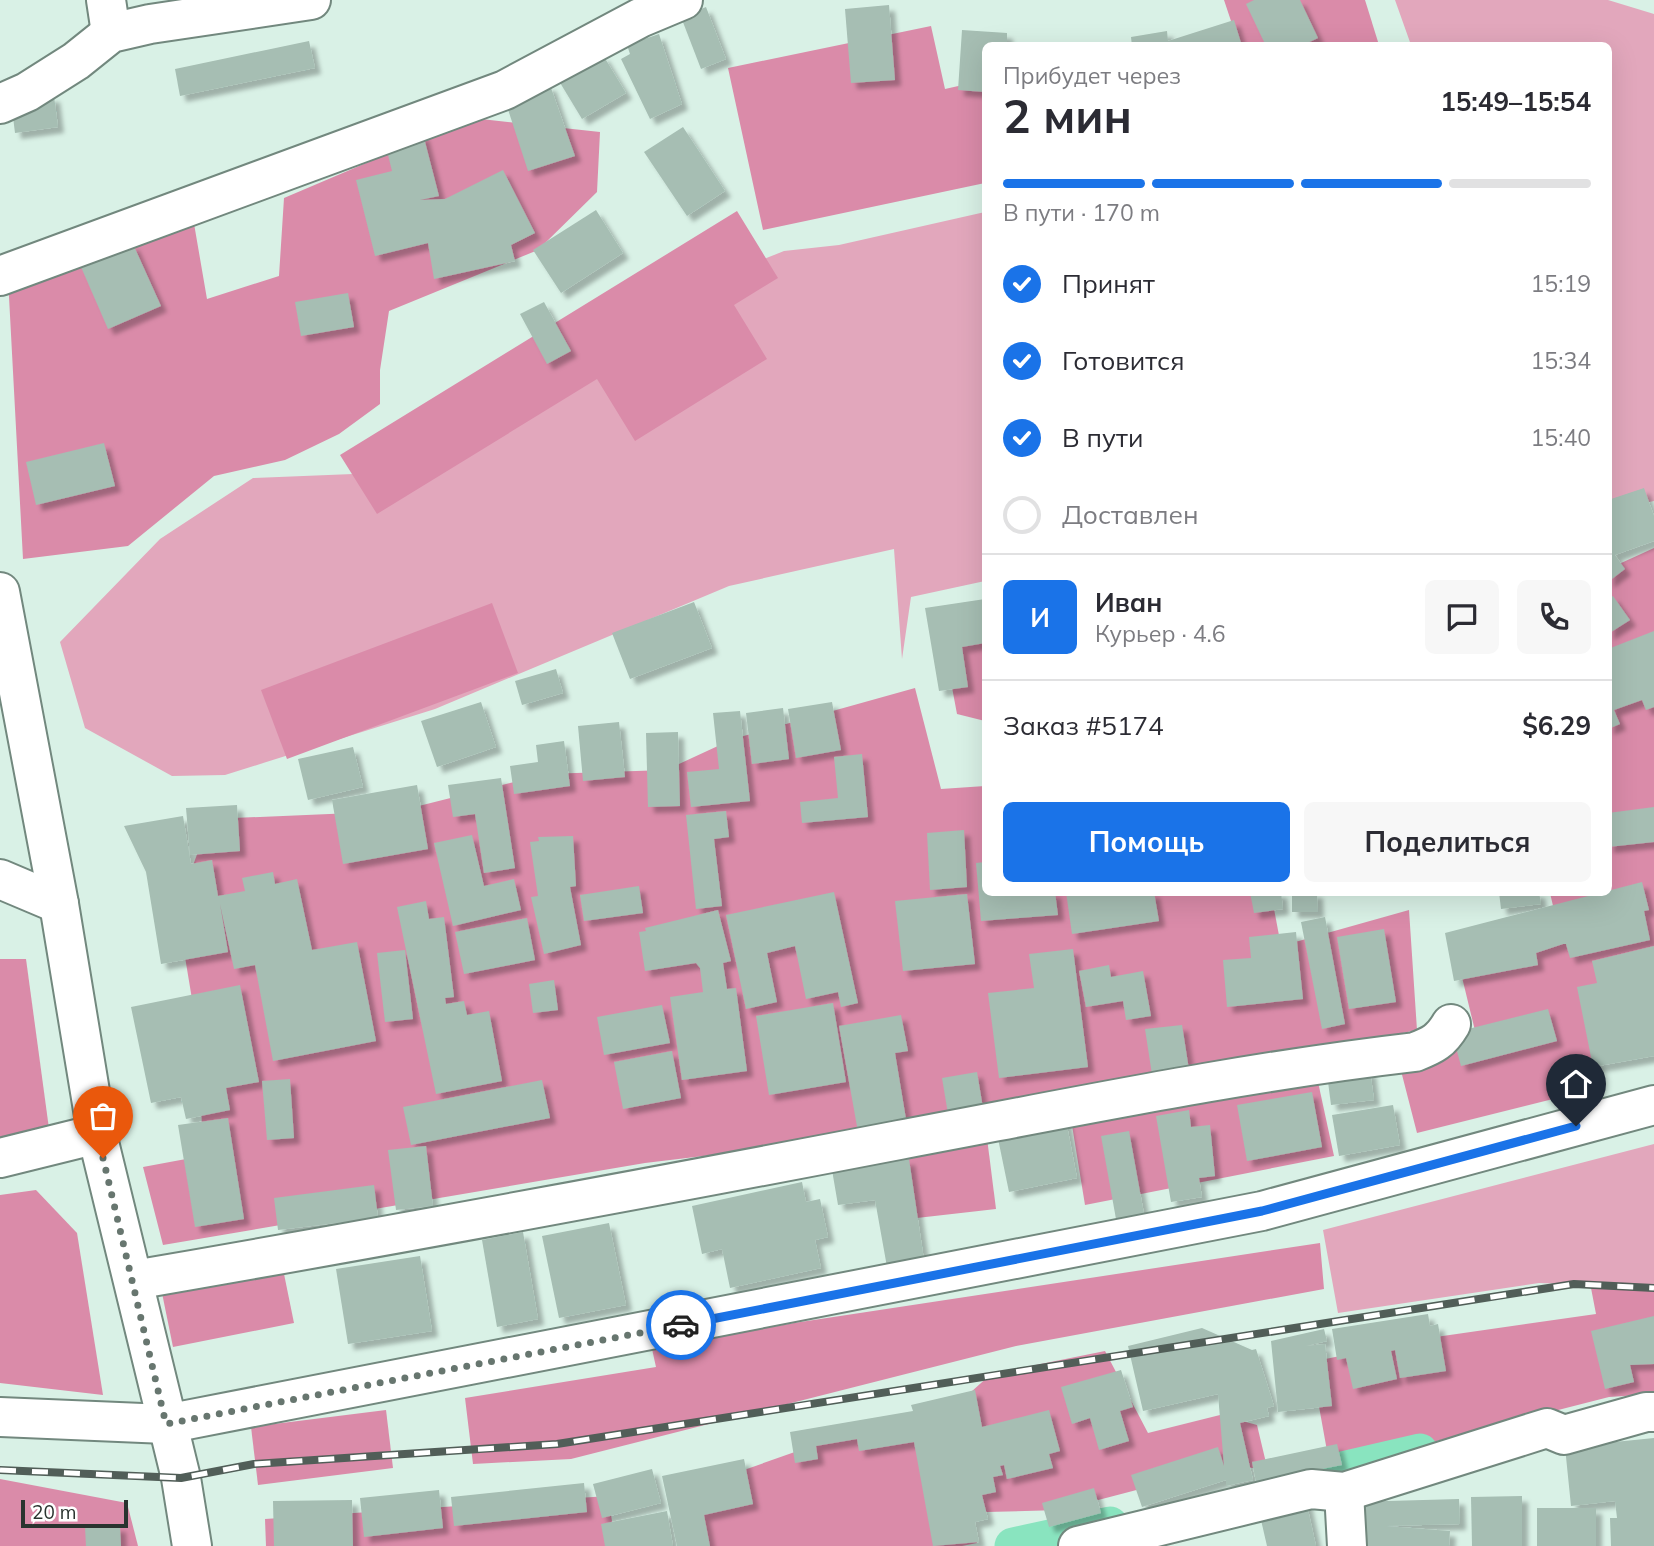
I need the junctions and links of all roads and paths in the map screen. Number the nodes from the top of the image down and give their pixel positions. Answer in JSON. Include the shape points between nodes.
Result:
{"nodes":[{"id":1,"x":311,"y":0,"type":"edge"},
{"id":2,"x":683,"y":0,"type":"edge"},
{"id":3,"x":108,"y":17,"type":"edge"},
{"id":4,"x":0,"y":104,"type":"edge"},
{"id":5,"x":0,"y":276,"type":"edge"},
{"id":6,"x":0,"y":592,"type":"edge"},
{"id":7,"x":0,"y":879,"type":"edge"},
{"id":8,"x":59,"y":904,"type":"junction"},
{"id":9,"x":1451,"y":1024,"type":"dead end"},
{"id":10,"x":1654,"y":1105,"type":"edge"},
{"id":11,"x":97,"y":1134,"type":"junction"},
{"id":12,"x":0,"y":1158,"type":"edge"},
{"id":13,"x":134,"y":1280,"type":"junction"},
{"id":14,"x":1654,"y":1412,"type":"edge"},
{"id":15,"x":0,"y":1417,"type":"edge"},
{"id":16,"x":166,"y":1424,"type":"junction"},
{"id":17,"x":1344,"y":1492,"type":"junction"},
{"id":18,"x":192,"y":1546,"type":"edge"},
{"id":19,"x":1078,"y":1546,"type":"edge"},
{"id":20,"x":1348,"y":1546,"type":"edge"}],
"edges":[{"from":1,"to":3,"type":"street","via":[[149,24]]},
{"from":2,"to":5,"type":"street","via":[[505,90]]},
{"from":3,"to":4,"type":"street","via":[[76,61]]},
{"from":6,"to":8,"type":"street"},
{"from":7,"to":8,"type":"street"},
{"from":8,"to":11,"type":"street"},
{"from":9,"to":13,"type":"street","via":[[1434,1045],[1415,1052],[1003,1119]]},
{"from":10,"to":16,"type":"street","via":[[1262,1211]]},
{"from":11,"to":12,"type":"street"},
{"from":11,"to":13,"type":"street"},
{"from":13,"to":16,"type":"street"},
{"from":14,"to":17,"type":"street","via":[[1564,1435],[1547,1428]]},
{"from":15,"to":16,"type":"street"},
{"from":16,"to":18,"type":"street"},
{"from":17,"to":19,"type":"street","via":[[1311,1489]]},
{"from":17,"to":20,"type":"street"}]}
